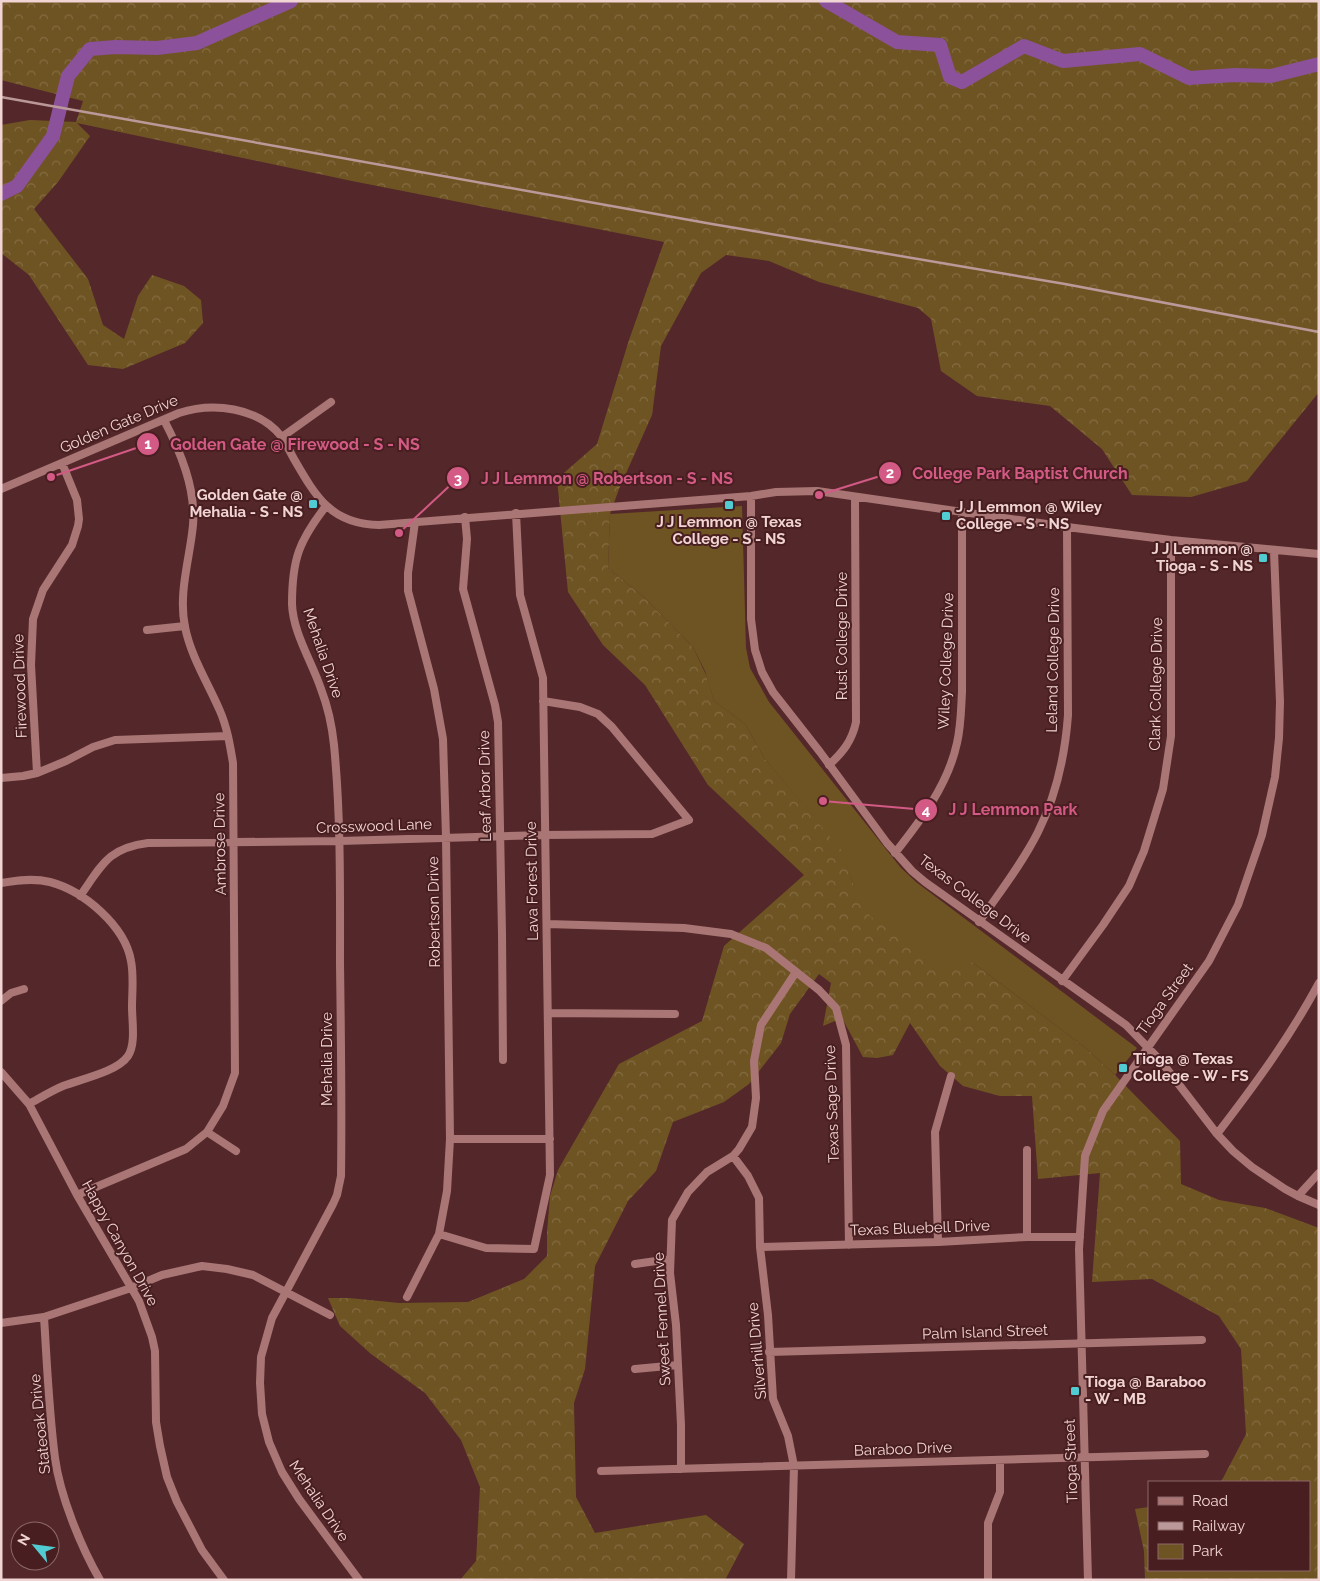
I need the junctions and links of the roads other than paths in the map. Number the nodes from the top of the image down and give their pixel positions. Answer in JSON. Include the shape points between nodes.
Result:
{"nodes":[{"id":1,"x":331,"y":402,"type":"dead end"},
{"id":2,"x":164,"y":420,"type":"junction"},
{"id":3,"x":282,"y":438,"type":"junction"},
{"id":4,"x":62,"y":463,"type":"junction"},
{"id":5,"x":1,"y":489,"type":"edge"},
{"id":6,"x":752,"y":496,"type":"junction"},
{"id":7,"x":855,"y":498,"type":"junction"},
{"id":8,"x":326,"y":506,"type":"junction"},
{"id":9,"x":962,"y":512,"type":"junction"},
{"id":10,"x":516,"y":513,"type":"junction"},
{"id":11,"x":465,"y":517,"type":"junction"},
{"id":12,"x":415,"y":522,"type":"junction"},
{"id":13,"x":1067,"y":527,"type":"junction"},
{"id":14,"x":1170,"y":540,"type":"junction"},
{"id":15,"x":1274,"y":551,"type":"junction"},
{"id":16,"x":1319,"y":554,"type":"edge"},
{"id":17,"x":185,"y":626,"type":"junction"},
{"id":18,"x":147,"y":630,"type":"dead end"},
{"id":19,"x":544,"y":701,"type":"junction"},
{"id":20,"x":228,"y":736,"type":"junction"},
{"id":21,"x":829,"y":766,"type":"junction"},
{"id":22,"x":37,"y":773,"type":"junction"},
{"id":23,"x":1,"y":778,"type":"edge"},
{"id":24,"x":545,"y":835,"type":"junction"},
{"id":25,"x":499,"y":837,"type":"junction"},
{"id":26,"x":446,"y":838,"type":"junction"},
{"id":27,"x":340,"y":841,"type":"junction"},
{"id":28,"x":234,"y":842,"type":"junction"},
{"id":29,"x":895,"y":853,"type":"junction"},
{"id":30,"x":1,"y":883,"type":"edge"},
{"id":31,"x":80,"y":896,"type":"junction"},
{"id":32,"x":979,"y":922,"type":"junction"},
{"id":33,"x":547,"y":924,"type":"junction"},
{"id":34,"x":796,"y":972,"type":"junction"},
{"id":35,"x":1062,"y":981,"type":"junction"},
{"id":36,"x":1319,"y":983,"type":"edge"},
{"id":37,"x":24,"y":989,"type":"dead end"},
{"id":38,"x":1,"y":1001,"type":"edge"},
{"id":39,"x":548,"y":1013,"type":"junction"},
{"id":40,"x":675,"y":1014,"type":"dead end"},
{"id":41,"x":1148,"y":1047,"type":"junction"},
{"id":42,"x":503,"y":1060,"type":"dead end"},
{"id":43,"x":1,"y":1072,"type":"edge"},
{"id":44,"x":951,"y":1076,"type":"dead end"},
{"id":45,"x":29,"y":1104,"type":"junction"},
{"id":46,"x":206,"y":1132,"type":"junction"},
{"id":47,"x":1217,"y":1134,"type":"junction"},
{"id":48,"x":450,"y":1139,"type":"junction"},
{"id":49,"x":550,"y":1140,"type":"junction"},
{"id":50,"x":1027,"y":1150,"type":"dead end"},
{"id":51,"x":236,"y":1151,"type":"dead end"},
{"id":52,"x":733,"y":1156,"type":"junction"},
{"id":53,"x":1319,"y":1173,"type":"edge"},
{"id":54,"x":78,"y":1196,"type":"junction"},
{"id":55,"x":1298,"y":1196,"type":"junction"},
{"id":56,"x":1319,"y":1205,"type":"edge"},
{"id":57,"x":439,"y":1234,"type":"junction"},
{"id":58,"x":1027,"y":1237,"type":"junction"},
{"id":59,"x":1080,"y":1237,"type":"junction"},
{"id":60,"x":938,"y":1242,"type":"junction"},
{"id":61,"x":849,"y":1245,"type":"junction"},
{"id":62,"x":760,"y":1247,"type":"junction"},
{"id":63,"x":670,"y":1259,"type":"junction"},
{"id":64,"x":635,"y":1264,"type":"dead end"},
{"id":65,"x":131,"y":1288,"type":"junction"},
{"id":66,"x":287,"y":1291,"type":"junction"},
{"id":67,"x":407,"y":1297,"type":"dead end"},
{"id":68,"x":330,"y":1315,"type":"dead end"},
{"id":69,"x":44,"y":1317,"type":"junction"},
{"id":70,"x":1,"y":1323,"type":"edge"},
{"id":71,"x":1202,"y":1340,"type":"dead end"},
{"id":72,"x":1083,"y":1342,"type":"junction"},
{"id":73,"x":769,"y":1352,"type":"junction"},
{"id":74,"x":678,"y":1365,"type":"junction"},
{"id":75,"x":635,"y":1368,"type":"dead end"},
{"id":76,"x":1205,"y":1454,"type":"dead end"},
{"id":77,"x":1085,"y":1458,"type":"junction"},
{"id":78,"x":1000,"y":1460,"type":"junction"},
{"id":79,"x":794,"y":1466,"type":"junction"},
{"id":80,"x":681,"y":1469,"type":"junction"},
{"id":81,"x":601,"y":1472,"type":"dead end"},
{"id":82,"x":100,"y":1580,"type":"edge"},
{"id":83,"x":224,"y":1580,"type":"edge"},
{"id":84,"x":359,"y":1580,"type":"edge"},
{"id":85,"x":791,"y":1580,"type":"edge"},
{"id":86,"x":988,"y":1580,"type":"edge"},
{"id":87,"x":1088,"y":1580,"type":"edge"}],
"edges":[{"from":1,"to":3,"type":"street"},
{"from":2,"to":3,"type":"street","name":"Golden Gate Drive","via":[[190,409],[223,407],[253,416]]},
{"from":2,"to":4,"type":"street","name":"Golden Gate Drive"},
{"from":2,"to":17,"type":"street","name":"Ambrose Drive","via":[[173,437],[193,499],[193,524],[185,573]]},
{"from":3,"to":8,"type":"street","name":"Golden Gate Drive","via":[[313,492]]},
{"from":4,"to":5,"type":"street","name":"Golden Gate Drive"},
{"from":4,"to":22,"type":"street","name":"Firewood Drive","via":[[77,500],[79,519],[72,545],[43,590],[33,619],[31,665]]},
{"from":6,"to":7,"type":"street","name":"Golden Gate Drive","via":[[817,491]]},
{"from":6,"to":10,"type":"street","name":"Golden Gate Drive"},
{"from":6,"to":21,"type":"street","name":"Texas College Drive","via":[[751,619],[758,662],[773,692]]},
{"from":7,"to":9,"type":"street","name":"Golden Gate Drive"},
{"from":7,"to":21,"type":"street","name":"Rust College Drive","via":[[856,722],[847,748]]},
{"from":8,"to":12,"type":"street","name":"Golden Gate Drive","via":[[341,517],[363,524]]},
{"from":8,"to":27,"type":"street","name":"Mehalia Drive","via":[[300,546],[294,566],[292,605],[295,623],[328,710],[334,746]]},
{"from":9,"to":13,"type":"street","name":"Golden Gate Drive"},
{"from":9,"to":29,"type":"street","name":"Wiley College Drive","via":[[962,692],[957,743],[942,787]]},
{"from":10,"to":11,"type":"street","name":"Golden Gate Drive"},
{"from":10,"to":19,"type":"street","name":"Lava Forest Drive","via":[[520,595],[543,678]]},
{"from":11,"to":12,"type":"street","name":"Golden Gate Drive"},
{"from":11,"to":25,"type":"street","name":"Leaf Arbor Drive","via":[[464,589],[498,722]]},
{"from":12,"to":26,"type":"street","name":"Robertson Drive","via":[[408,591],[442,725]]},
{"from":13,"to":14,"type":"street","name":"Golden Gate Drive"},
{"from":13,"to":32,"type":"street","name":"Leland College Drive","via":[[1068,715],[1058,780],[1030,847]]},
{"from":14,"to":15,"type":"street","name":"Golden Gate Drive"},
{"from":14,"to":35,"type":"street","name":"Clark College Drive","via":[[1171,736],[1163,789],[1144,851],[1129,886]]},
{"from":15,"to":16,"type":"street","name":"Golden Gate Drive"},
{"from":15,"to":41,"type":"street","name":"Tioga Street","via":[[1280,702],[1275,777],[1267,815],[1238,906],[1200,974]]},
{"from":17,"to":18,"type":"street"},
{"from":17,"to":20,"type":"street","name":"Ambrose Drive","via":[[194,658],[221,713]]},
{"from":19,"to":24,"type":"street","name":"Lava Forest Drive"},
{"from":19,"to":24,"type":"street","name":"Crosswood Lane","via":[[580,707],[598,714],[690,820],[652,834]]},
{"from":20,"to":22,"type":"street","via":[[115,740]]},
{"from":20,"to":28,"type":"street","name":"Ambrose Drive","via":[[234,772]]},
{"from":21,"to":29,"type":"street","name":"Texas College Drive"},
{"from":22,"to":23,"type":"street"},
{"from":24,"to":25,"type":"street","name":"Crosswood Lane"},
{"from":24,"to":33,"type":"street","name":"Lava Forest Drive"},
{"from":25,"to":26,"type":"street","name":"Crosswood Lane"},
{"from":25,"to":42,"type":"street","name":"Leaf Arbor Drive"},
{"from":26,"to":27,"type":"street","name":"Crosswood Lane"},
{"from":26,"to":48,"type":"street","name":"Robertson Drive"},
{"from":27,"to":28,"type":"street","name":"Crosswood Lane"},
{"from":27,"to":66,"type":"street","name":"Mehalia Drive","via":[[341,1176],[333,1204]]},
{"from":28,"to":31,"type":"street","name":"Crosswood Lane","via":[[172,841],[129,846],[106,860]]},
{"from":28,"to":46,"type":"street","name":"Ambrose Drive","via":[[235,1073],[223,1106]]},
{"from":29,"to":32,"type":"street","name":"Texas College Drive","via":[[912,871]]},
{"from":30,"to":31,"type":"street","via":[[28,879],[49,882]]},
{"from":31,"to":45,"type":"street","via":[[109,921],[125,943],[131,962],[129,1055],[115,1066]]},
{"from":32,"to":35,"type":"street","name":"Texas College Drive"},
{"from":33,"to":34,"type":"street","name":"Texas Sage Drive","via":[[684,928],[731,934],[766,948]]},
{"from":33,"to":39,"type":"street","name":"Lava Forest Drive"},
{"from":34,"to":52,"type":"street","name":"Sweet Fennel Drive","via":[[761,1025],[754,1061],[756,1098],[752,1127]]},
{"from":34,"to":61,"type":"street","name":"Texas Sage Drive","via":[[836,1008],[846,1045]]},
{"from":35,"to":41,"type":"street","name":"Texas College Drive","via":[[1126,1025]]},
{"from":36,"to":47,"type":"street","via":[[1261,1076]]},
{"from":37,"to":38,"type":"street"},
{"from":39,"to":40,"type":"street"},
{"from":39,"to":49,"type":"street","name":"Lava Forest Drive"},
{"from":41,"to":47,"type":"street","name":"Texas College Drive"},
{"from":41,"to":59,"type":"street","name":"Tioga Street","via":[[1103,1111],[1085,1156]]},
{"from":43,"to":45,"type":"street","name":"Happy Canyon Drive"},
{"from":44,"to":60,"type":"street","via":[[935,1132]]},
{"from":45,"to":54,"type":"street","name":"Happy Canyon Drive"},
{"from":46,"to":51,"type":"street"},
{"from":46,"to":54,"type":"street","name":"Ambrose Drive","via":[[186,1149]]},
{"from":47,"to":55,"type":"street","name":"Texas College Drive","via":[[1252,1167]]},
{"from":48,"to":49,"type":"street"},
{"from":48,"to":57,"type":"street","name":"Robertson Drive","via":[[448,1191]]},
{"from":49,"to":57,"type":"street","name":"Lava Forest Drive","via":[[550,1175],[534,1249],[486,1248]]},
{"from":50,"to":58,"type":"street"},
{"from":52,"to":62,"type":"street","name":"Silverhill Drive","via":[[759,1198]]},
{"from":52,"to":63,"type":"street","name":"Sweet Fennel Drive","via":[[707,1172],[688,1192],[672,1220]]},
{"from":53,"to":55,"type":"street"},
{"from":54,"to":65,"type":"street","name":"Happy Canyon Drive"},
{"from":55,"to":56,"type":"street","name":"Texas College Drive"},
{"from":57,"to":67,"type":"street","name":"Robertson Drive"},
{"from":58,"to":59,"type":"street","name":"Texas Bluebell Drive"},
{"from":58,"to":60,"type":"street","name":"Texas Bluebell Drive"},
{"from":59,"to":72,"type":"street","name":"Tioga Street"},
{"from":60,"to":61,"type":"street","name":"Texas Bluebell Drive"},
{"from":61,"to":62,"type":"street","name":"Texas Bluebell Drive"},
{"from":62,"to":73,"type":"street","name":"Silverhill Drive"},
{"from":63,"to":64,"type":"street"},
{"from":63,"to":74,"type":"street","name":"Sweet Fennel Drive"},
{"from":65,"to":66,"type":"street","via":[[162,1275],[202,1266],[247,1273]]},
{"from":65,"to":69,"type":"street"},
{"from":65,"to":83,"type":"street","name":"Happy Canyon Drive","via":[[139,1301],[155,1350],[156,1422],[167,1477],[202,1550]]},
{"from":66,"to":68,"type":"street"},
{"from":66,"to":84,"type":"street","name":"Mehalia Drive","via":[[269,1324],[261,1357],[262,1414],[269,1442],[282,1472]]},
{"from":69,"to":70,"type":"street"},
{"from":69,"to":82,"type":"street","name":"Stateoak Drive","via":[[56,1466],[78,1532]]},
{"from":71,"to":72,"type":"street","name":"Palm Island Street"},
{"from":72,"to":73,"type":"street","name":"Palm Island Street"},
{"from":72,"to":77,"type":"street","name":"Tioga Street"},
{"from":73,"to":79,"type":"street","name":"Silverhill Drive","via":[[773,1399],[788,1436]]},
{"from":74,"to":75,"type":"street"},
{"from":74,"to":80,"type":"street","name":"Sweet Fennel Drive"},
{"from":76,"to":77,"type":"street","name":"Baraboo Drive"},
{"from":77,"to":78,"type":"street","name":"Baraboo Drive"},
{"from":77,"to":87,"type":"street","name":"Tioga Street"},
{"from":78,"to":79,"type":"street","name":"Baraboo Drive"},
{"from":78,"to":86,"type":"street","via":[[1000,1492],[988,1523]]},
{"from":79,"to":80,"type":"street","name":"Baraboo Drive"},
{"from":79,"to":85,"type":"street","name":"Silverhill Drive"},
{"from":80,"to":81,"type":"street","name":"Baraboo Drive"}]}
